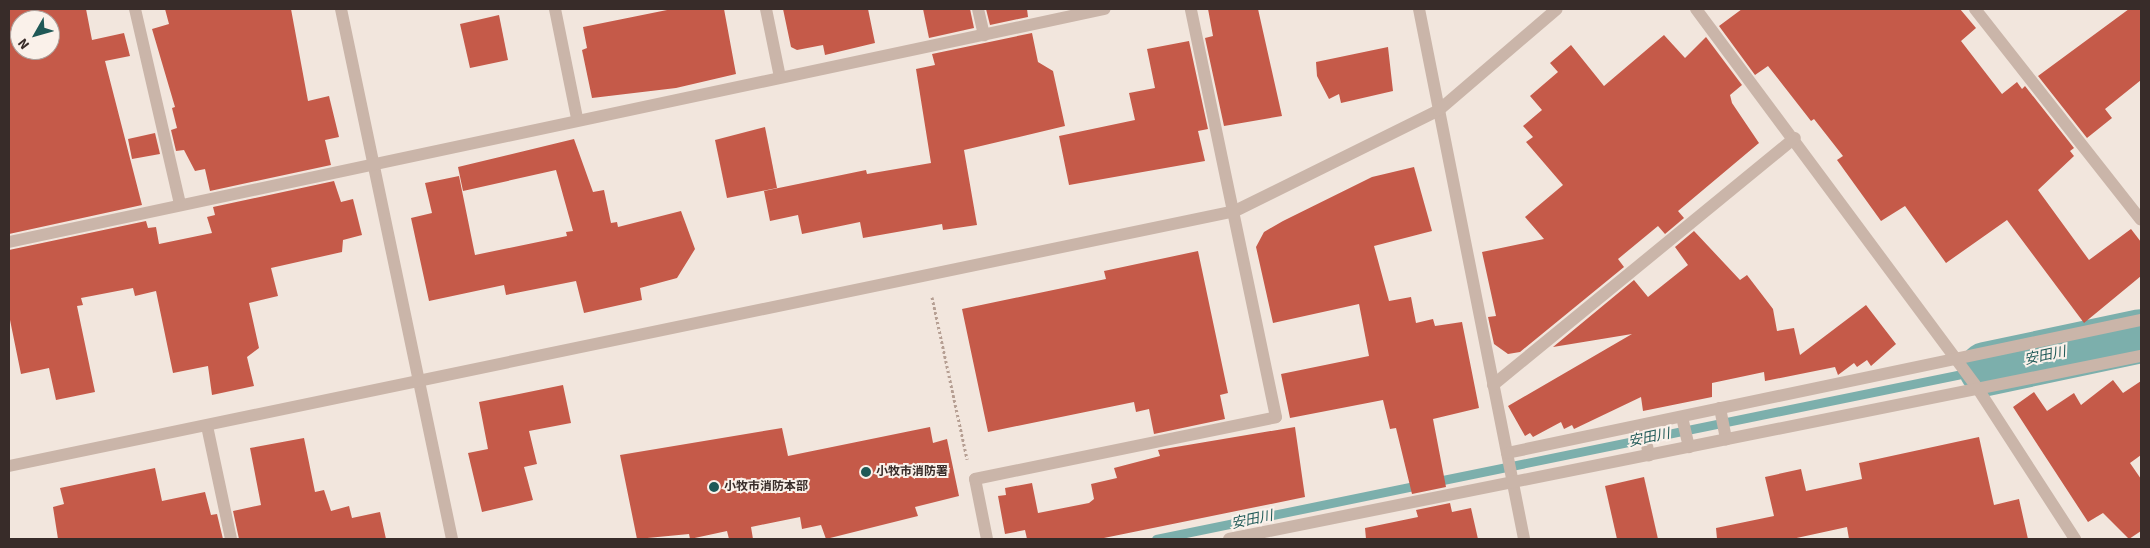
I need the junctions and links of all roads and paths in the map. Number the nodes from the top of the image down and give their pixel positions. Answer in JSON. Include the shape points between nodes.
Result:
{"nodes":[{"id":1,"x":135,"y":9,"type":"edge"},
{"id":2,"x":341,"y":9,"type":"edge"},
{"id":3,"x":555,"y":9,"type":"edge"},
{"id":4,"x":766,"y":9,"type":"edge"},
{"id":5,"x":978,"y":9,"type":"edge"},
{"id":6,"x":1104,"y":9,"type":"edge"},
{"id":7,"x":1191,"y":9,"type":"edge"},
{"id":8,"x":1418,"y":9,"type":"edge"},
{"id":9,"x":1557,"y":9,"type":"edge"},
{"id":10,"x":1696,"y":9,"type":"edge"},
{"id":11,"x":1975,"y":9,"type":"edge"},
{"id":12,"x":984,"y":35,"type":"junction"},
{"id":13,"x":780,"y":77,"type":"junction"},
{"id":14,"x":1439,"y":110,"type":"junction"},
{"id":15,"x":577,"y":118,"type":"junction"},
{"id":16,"x":1795,"y":138,"type":"junction"},
{"id":17,"x":377,"y":164,"type":"junction"},
{"id":18,"x":180,"y":204,"type":"junction"},
{"id":19,"x":1235,"y":211,"type":"junction"},
{"id":20,"x":2141,"y":220,"type":"edge"},
{"id":21,"x":9,"y":242,"type":"edge"},
{"id":22,"x":926,"y":274,"type":"junction"},
{"id":23,"x":2141,"y":320,"type":"edge"},
{"id":24,"x":2141,"y":356,"type":"edge"},
{"id":25,"x":1956,"y":359,"type":"junction"},
{"id":26,"x":418,"y":380,"type":"junction"},
{"id":27,"x":1493,"y":385,"type":"junction"},
{"id":28,"x":1978,"y":389,"type":"junction"},
{"id":29,"x":1720,"y":408,"type":"junction"},
{"id":30,"x":1682,"y":416,"type":"junction"},
{"id":31,"x":1643,"y":424,"type":"junction"},
{"id":32,"x":207,"y":426,"type":"junction"},
{"id":33,"x":1726,"y":439,"type":"junction"},
{"id":34,"x":1688,"y":447,"type":"junction"},
{"id":35,"x":1507,"y":453,"type":"junction"},
{"id":36,"x":1649,"y":455,"type":"junction"},
{"id":37,"x":9,"y":466,"type":"edge"},
{"id":38,"x":975,"y":479,"type":"junction"},
{"id":39,"x":1513,"y":484,"type":"junction"},
{"id":40,"x":231,"y":539,"type":"edge"},
{"id":41,"x":452,"y":539,"type":"edge"},
{"id":42,"x":987,"y":539,"type":"edge"},
{"id":43,"x":1229,"y":539,"type":"edge"},
{"id":44,"x":1524,"y":539,"type":"edge"},
{"id":45,"x":2075,"y":539,"type":"edge"}],
"edges":[{"from":1,"to":18,"type":"street"},
{"from":2,"to":17,"type":"street"},
{"from":3,"to":15,"type":"street"},
{"from":4,"to":13,"type":"street"},
{"from":5,"to":12,"type":"street"},
{"from":6,"to":12,"type":"street"},
{"from":7,"to":19,"type":"street"},
{"from":8,"to":14,"type":"street"},
{"from":9,"to":14,"type":"street"},
{"from":10,"to":16,"type":"street"},
{"from":11,"to":20,"type":"street"},
{"from":12,"to":13,"type":"street"},
{"from":13,"to":15,"type":"street"},
{"from":14,"to":19,"type":"street"},
{"from":14,"to":27,"type":"street"},
{"from":15,"to":17,"type":"street"},
{"from":16,"to":25,"type":"street"},
{"from":16,"to":27,"type":"street"},
{"from":17,"to":18,"type":"street"},
{"from":17,"to":26,"type":"street"},
{"from":18,"to":21,"type":"street"},
{"from":19,"to":22,"type":"street"},
{"from":19,"to":38,"type":"street","via":[[1276,416]]},
{"from":22,"to":26,"type":"street"},
{"from":22,"to":38,"type":"path"},
{"from":23,"to":25,"type":"street"},
{"from":24,"to":28,"type":"street"},
{"from":25,"to":28,"type":"street"},
{"from":25,"to":29,"type":"street"},
{"from":26,"to":32,"type":"street"},
{"from":26,"to":41,"type":"street"},
{"from":27,"to":35,"type":"street"},
{"from":28,"to":33,"type":"street"},
{"from":28,"to":45,"type":"street"},
{"from":29,"to":30,"type":"street"},
{"from":29,"to":33,"type":"street"},
{"from":30,"to":31,"type":"street"},
{"from":30,"to":34,"type":"street"},
{"from":31,"to":35,"type":"street"},
{"from":31,"to":36,"type":"street"},
{"from":32,"to":37,"type":"street"},
{"from":32,"to":40,"type":"street"},
{"from":33,"to":34,"type":"street"},
{"from":34,"to":36,"type":"street"},
{"from":35,"to":39,"type":"street"},
{"from":36,"to":39,"type":"street"},
{"from":38,"to":42,"type":"street"},
{"from":39,"to":43,"type":"street"},
{"from":39,"to":44,"type":"street"}]}
